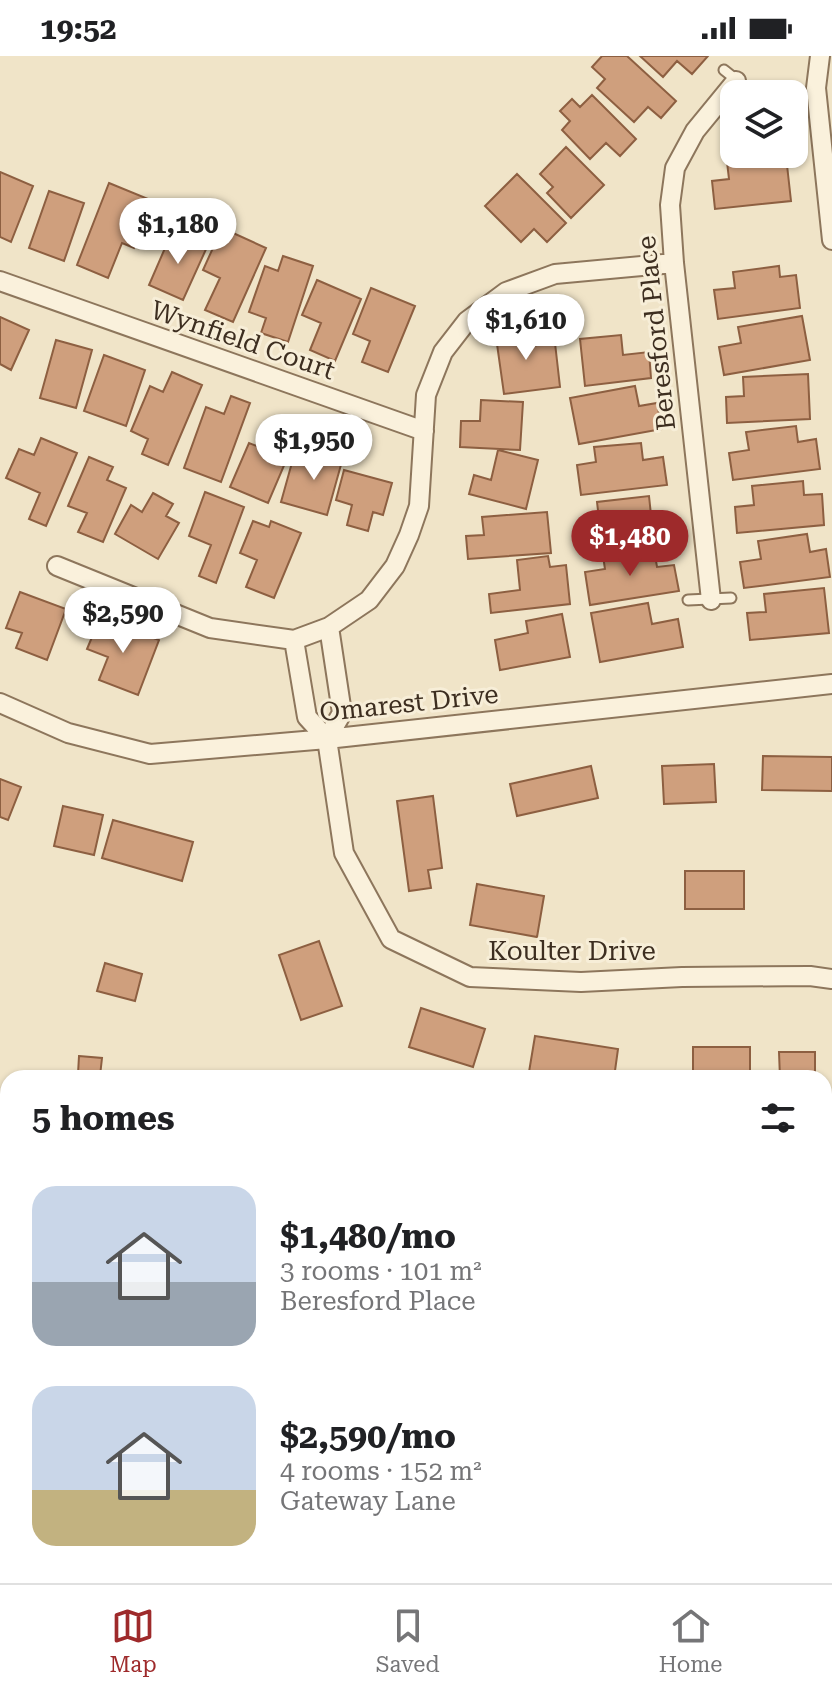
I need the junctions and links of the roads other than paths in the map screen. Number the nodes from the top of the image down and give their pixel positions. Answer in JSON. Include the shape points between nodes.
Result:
{"nodes":[{"id":1,"x":820,"y":56,"type":"edge"},
{"id":2,"x":720,"y":100,"type":"edge"},
{"id":3,"x":832,"y":240,"type":"edge"},
{"id":4,"x":674,"y":263,"type":"junction"},
{"id":5,"x":0,"y":281,"type":"edge"},
{"id":6,"x":424,"y":431,"type":"junction"},
{"id":7,"x":57,"y":566,"type":"dead end"},
{"id":8,"x":731,"y":598,"type":"dead end"},
{"id":9,"x":688,"y":600,"type":"dead end"},
{"id":10,"x":711,"y":600,"type":"junction"},
{"id":11,"x":329,"y":627,"type":"junction"},
{"id":12,"x":294,"y":640,"type":"junction"},
{"id":13,"x":832,"y":684,"type":"edge"},
{"id":14,"x":0,"y":703,"type":"edge"},
{"id":15,"x":327,"y":739,"type":"junction"},
{"id":16,"x":832,"y":979,"type":"edge"}],
"edges":[{"from":1,"to":3,"type":"street","via":[[816,88]]},
{"from":2,"to":4,"type":"street","name":"Beresford Place","via":[[675,168],[670,205]]},
{"from":4,"to":6,"type":"street","via":[[555,274],[506,292],[467,321],[443,352],[426,395]]},
{"from":4,"to":10,"type":"street","name":"Beresford Place"},
{"from":5,"to":6,"type":"street","name":"Wynfield Court"},
{"from":6,"to":11,"type":"street","via":[[419,506],[395,566],[369,600]]},
{"from":7,"to":12,"type":"street","via":[[210,628]]},
{"from":8,"to":10,"type":"lane"},
{"from":9,"to":10,"type":"lane"},
{"from":11,"to":12,"type":"street"},
{"from":11,"to":15,"type":"street","via":[[342,713]]},
{"from":12,"to":15,"type":"street","via":[[307,717]]},
{"from":13,"to":15,"type":"street","name":"Omarest Drive"},
{"from":14,"to":15,"type":"street","name":"Omarest Drive","via":[[68,733],[150,754]]},
{"from":15,"to":16,"type":"street","name":"Koulter Drive","via":[[344,853],[391,939],[470,977],[581,982]]}]}
